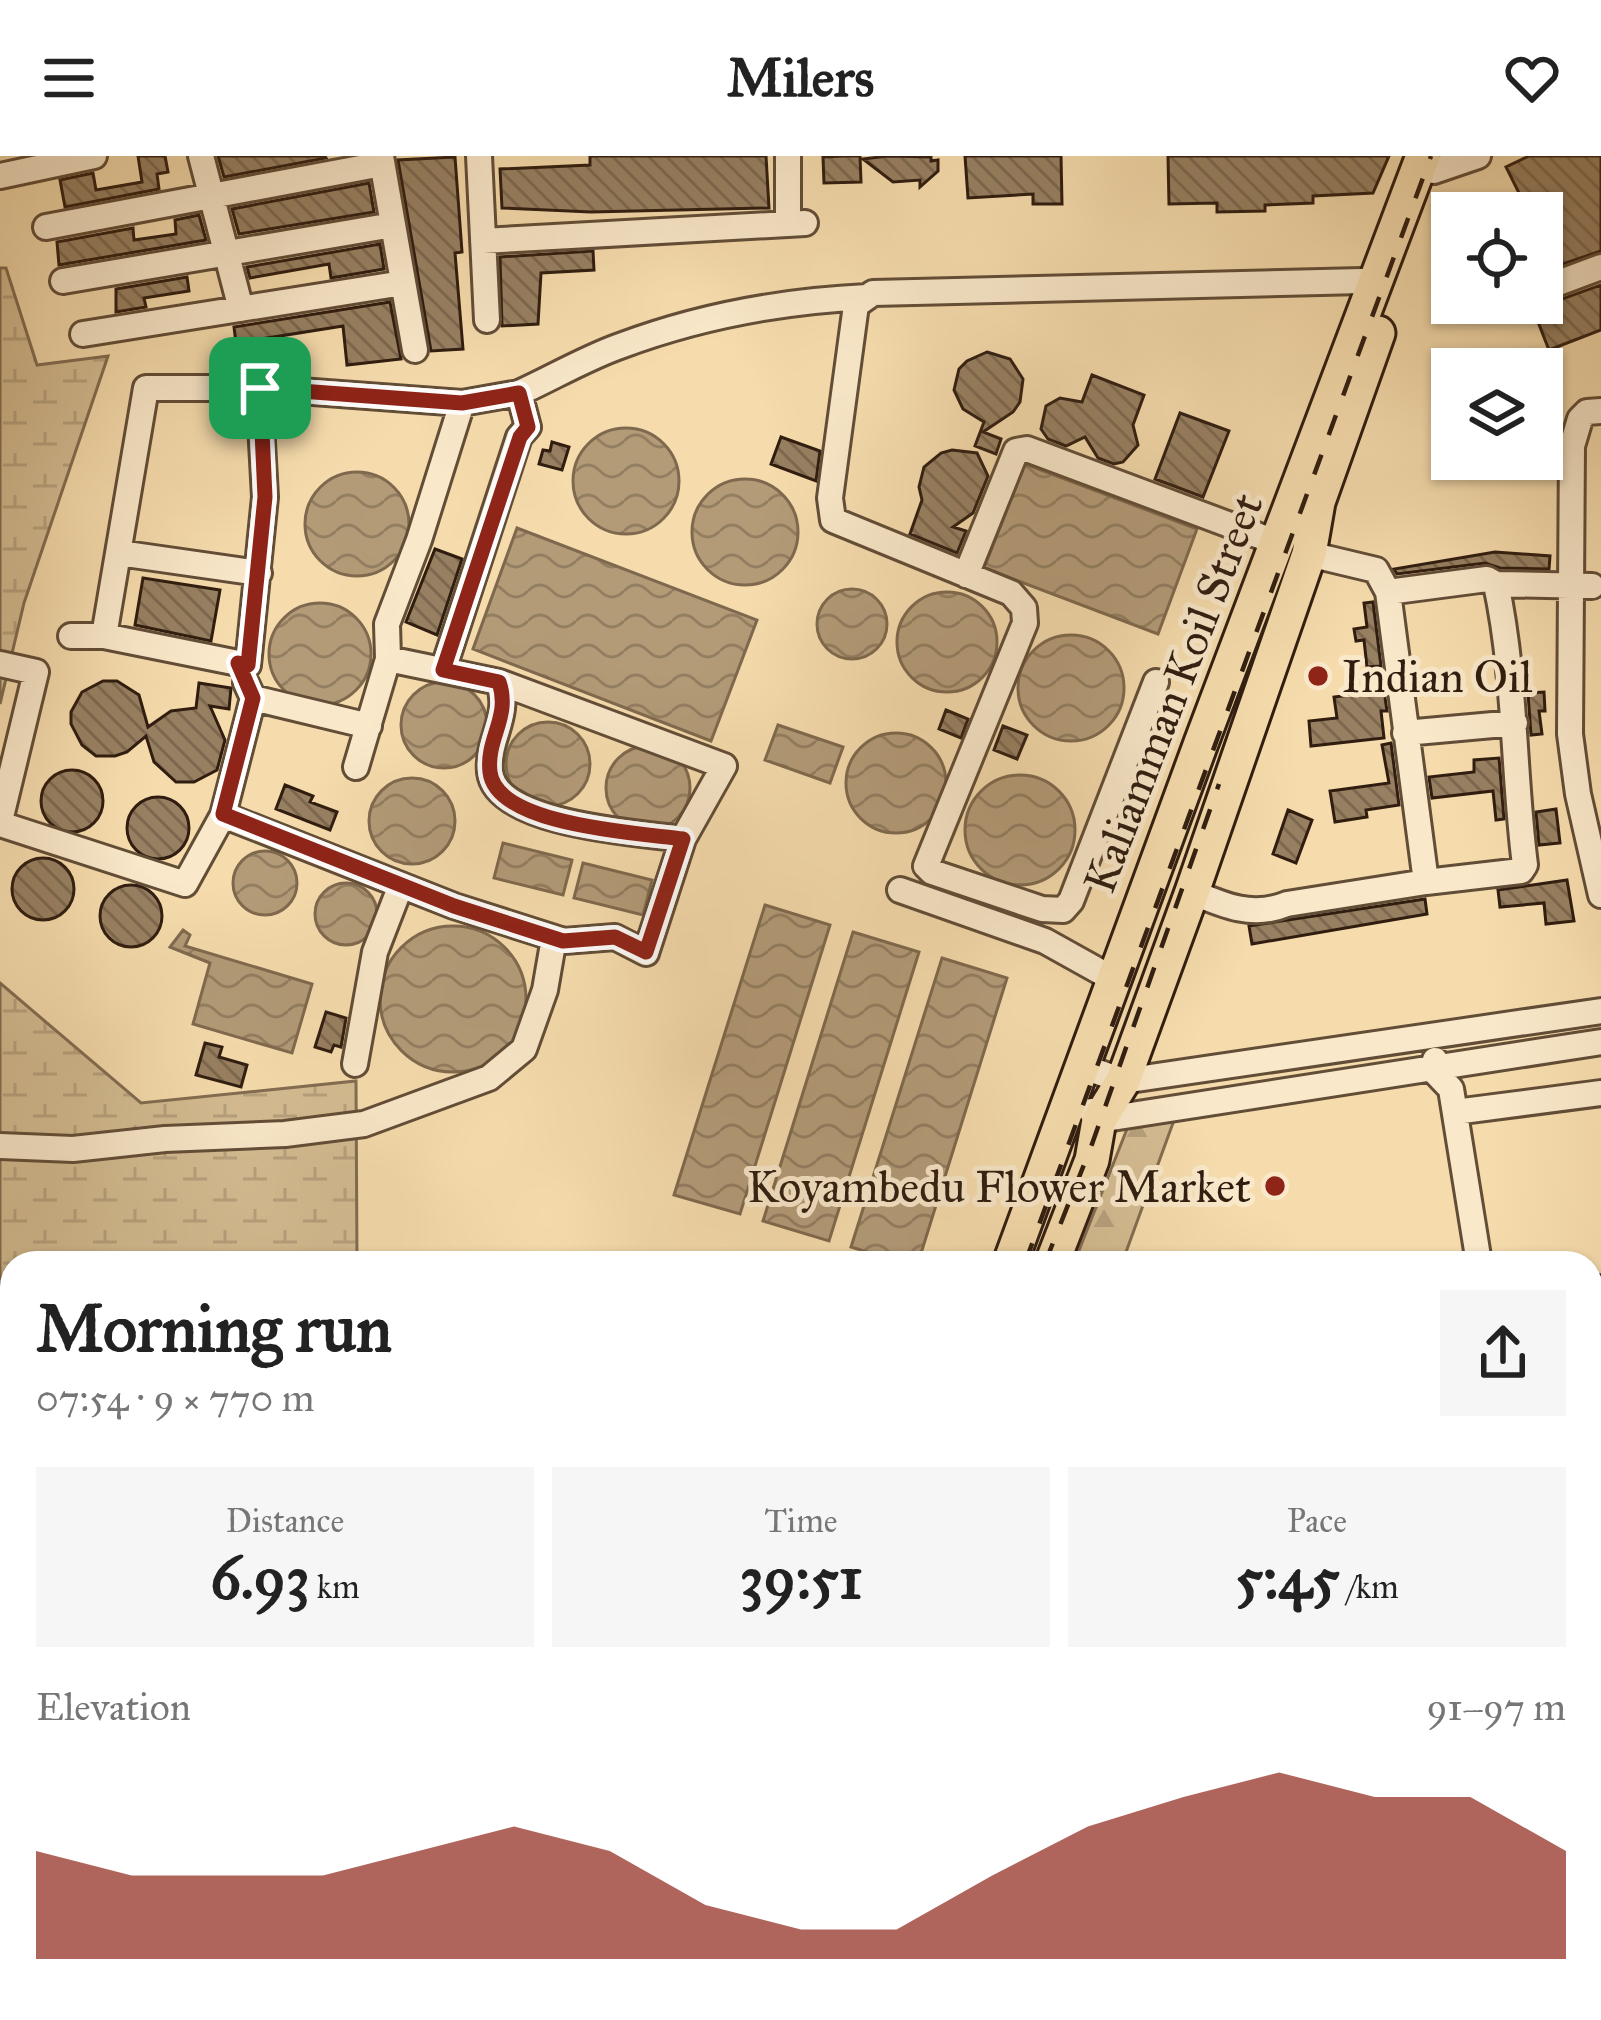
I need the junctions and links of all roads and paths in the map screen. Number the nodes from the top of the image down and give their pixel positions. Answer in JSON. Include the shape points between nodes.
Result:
{"nodes":[{"id":1,"x":94,"y":156,"type":"edge"},
{"id":2,"x":201,"y":156,"type":"edge"},
{"id":3,"x":479,"y":156,"type":"edge"},
{"id":4,"x":788,"y":156,"type":"edge"},
{"id":5,"x":1478,"y":156,"type":"edge"},
{"id":6,"x":382,"y":160,"type":"edge"},
{"id":7,"x":1432,"y":161,"type":"edge"},
{"id":8,"x":0,"y":176,"type":"edge"},
{"id":9,"x":213,"y":196,"type":"junction"},
{"id":10,"x":393,"y":225,"type":"junction"},
{"id":11,"x":46,"y":226,"type":"dead end"},
{"id":12,"x":483,"y":242,"type":"junction"},
{"id":13,"x":226,"y":253,"type":"junction"},
{"id":14,"x":1601,"y":267,"type":"edge"},
{"id":15,"x":63,"y":281,"type":"dead end"},
{"id":16,"x":1563,"y":281,"type":"edge"},
{"id":17,"x":403,"y":283,"type":"junction"},
{"id":18,"x":1374,"y":284,"type":"junction"},
{"id":19,"x":867,"y":297,"type":"junction"},
{"id":20,"x":241,"y":308,"type":"junction"},
{"id":21,"x":487,"y":320,"type":"dead end"},
{"id":22,"x":83,"y":334,"type":"dead end"},
{"id":23,"x":415,"y":350,"type":"dead end"},
{"id":24,"x":260,"y":388,"type":"junction"},
{"id":25,"x":519,"y":393,"type":"junction"},
{"id":26,"x":462,"y":403,"type":"junction"},
{"id":27,"x":1601,"y":411,"type":"edge"},
{"id":28,"x":1293,"y":548,"type":"junction"},
{"id":29,"x":118,"y":553,"type":"junction"},
{"id":30,"x":260,"y":573,"type":"junction"},
{"id":31,"x":966,"y":575,"type":"junction"},
{"id":32,"x":1496,"y":584,"type":"junction"},
{"id":33,"x":1581,"y":586,"type":"junction"},
{"id":34,"x":1388,"y":592,"type":"junction"},
{"id":35,"x":104,"y":636,"type":"junction"},
{"id":36,"x":71,"y":637,"type":"dead end"},
{"id":37,"x":388,"y":659,"type":"junction"},
{"id":38,"x":238,"y":663,"type":"junction"},
{"id":39,"x":0,"y":664,"type":"edge"},
{"id":40,"x":443,"y":670,"type":"junction"},
{"id":41,"x":499,"y":682,"type":"junction"},
{"id":42,"x":1156,"y":682,"type":"dead end"},
{"id":43,"x":253,"y":698,"type":"junction"},
{"id":44,"x":1515,"y":723,"type":"junction"},
{"id":45,"x":369,"y":726,"type":"junction"},
{"id":46,"x":1405,"y":734,"type":"junction"},
{"id":47,"x":356,"y":767,"type":"dead end"},
{"id":48,"x":223,"y":814,"type":"junction"},
{"id":49,"x":0,"y":822,"type":"edge"},
{"id":50,"x":683,"y":839,"type":"junction"},
{"id":51,"x":1426,"y":882,"type":"junction"},
{"id":52,"x":401,"y":885,"type":"junction"},
{"id":53,"x":899,"y":890,"type":"dead end"},
{"id":54,"x":1192,"y":892,"type":"junction"},
{"id":55,"x":1601,"y":895,"type":"edge"},
{"id":56,"x":554,"y":938,"type":"junction"},
{"id":57,"x":1115,"y":980,"type":"junction"},
{"id":58,"x":1601,"y":1011,"type":"edge"},
{"id":59,"x":1445,"y":1035,"type":"junction"},
{"id":60,"x":1601,"y":1042,"type":"edge"},
{"id":61,"x":355,"y":1064,"type":"dead end"},
{"id":62,"x":1432,"y":1070,"type":"junction"},
{"id":63,"x":1079,"y":1080,"type":"junction"},
{"id":64,"x":1123,"y":1081,"type":"junction"},
{"id":65,"x":1601,"y":1093,"type":"edge"},
{"id":66,"x":1455,"y":1112,"type":"junction"},
{"id":67,"x":1099,"y":1120,"type":"junction"},
{"id":68,"x":0,"y":1146,"type":"edge"},
{"id":69,"x":1015,"y":1251,"type":"edge"},
{"id":70,"x":1057,"y":1251,"type":"edge"},
{"id":71,"x":1477,"y":1251,"type":"edge"}],
"edges":[{"from":1,"to":8,"type":"street"},
{"from":2,"to":9,"type":"street"},
{"from":3,"to":12,"type":"street"},
{"from":4,"to":12,"type":"street","via":[[797,223]]},
{"from":5,"to":7,"type":"street"},
{"from":6,"to":9,"type":"street"},
{"from":6,"to":10,"type":"street"},
{"from":7,"to":18,"type":"main road","name":"Kaliamman Koil Street"},
{"from":7,"to":28,"type":"main road","name":"Kaliamman Koil Street","via":[[1318,502]]},
{"from":9,"to":11,"type":"street"},
{"from":9,"to":13,"type":"street"},
{"from":10,"to":13,"type":"street"},
{"from":10,"to":17,"type":"street"},
{"from":12,"to":21,"type":"street"},
{"from":13,"to":15,"type":"street"},
{"from":13,"to":20,"type":"street"},
{"from":14,"to":16,"type":"street"},
{"from":17,"to":20,"type":"street"},
{"from":17,"to":23,"type":"street"},
{"from":18,"to":19,"type":"street"},
{"from":18,"to":28,"type":"main road","name":"Kaliamman Koil Street"},
{"from":19,"to":25,"type":"street","via":[[725,314],[619,346]]},
{"from":19,"to":31,"type":"street","via":[[856,305],[829,510],[846,528]]},
{"from":20,"to":22,"type":"street"},
{"from":24,"to":26,"type":"street"},
{"from":24,"to":29,"type":"street","via":[[146,388]]},
{"from":24,"to":30,"type":"street"},
{"from":25,"to":26,"type":"street"},
{"from":25,"to":40,"type":"street","via":[[528,427]]},
{"from":26,"to":37,"type":"street","via":[[387,624]]},
{"from":27,"to":33,"type":"street","via":[[1580,419],[1572,446]]},
{"from":28,"to":31,"type":"street","via":[[1027,449],[1016,451]]},
{"from":28,"to":34,"type":"street","via":[[1376,570]]},
{"from":28,"to":54,"type":"main road","name":"Kaliamman Koil Street"},
{"from":28,"to":57,"type":"main road","name":"Kaliamman Koil Street"},
{"from":29,"to":30,"type":"street"},
{"from":29,"to":35,"type":"street"},
{"from":30,"to":38,"type":"street","via":[[248,665]]},
{"from":31,"to":42,"type":"street","via":[[1011,593],[1025,622],[926,866],[932,872],[1063,910]]},
{"from":32,"to":33,"type":"street"},
{"from":32,"to":34,"type":"street"},
{"from":32,"to":44,"type":"street"},
{"from":33,"to":55,"type":"street","via":[[1570,734]]},
{"from":34,"to":46,"type":"street"},
{"from":35,"to":36,"type":"street"},
{"from":35,"to":38,"type":"street"},
{"from":37,"to":40,"type":"street"},
{"from":37,"to":45,"type":"street"},
{"from":38,"to":43,"type":"street"},
{"from":39,"to":49,"type":"street","via":[[36,672]]},
{"from":40,"to":41,"type":"street"},
{"from":41,"to":50,"type":"street","via":[[506,701],[490,772],[499,793],[531,812]]},
{"from":41,"to":50,"type":"street","via":[[724,766]]},
{"from":43,"to":45,"type":"street"},
{"from":43,"to":48,"type":"street"},
{"from":44,"to":46,"type":"street"},
{"from":44,"to":51,"type":"street","via":[[1525,867]]},
{"from":45,"to":47,"type":"street"},
{"from":46,"to":51,"type":"street"},
{"from":48,"to":49,"type":"street","via":[[185,884]]},
{"from":48,"to":52,"type":"street"},
{"from":50,"to":56,"type":"street","via":[[646,952],[615,937]]},
{"from":51,"to":54,"type":"street","via":[[1272,910],[1238,911]]},
{"from":52,"to":56,"type":"street"},
{"from":52,"to":61,"type":"street","via":[[375,952]]},
{"from":53,"to":57,"type":"street","via":[[1045,941]]},
{"from":54,"to":64,"type":"main road","name":"Kaliamman Koil Street"},
{"from":56,"to":68,"type":"street","via":[[524,1049],[489,1078],[364,1124],[73,1149]]},
{"from":57,"to":63,"type":"main road","name":"Kaliamman Koil Street"},
{"from":58,"to":59,"type":"street"},
{"from":59,"to":62,"type":"street"},
{"from":59,"to":64,"type":"street"},
{"from":60,"to":62,"type":"street"},
{"from":62,"to":66,"type":"street","via":[[1451,1089]]},
{"from":62,"to":67,"type":"street"},
{"from":63,"to":64,"type":"street"},
{"from":63,"to":67,"type":"street"},
{"from":63,"to":69,"type":"main road","name":"Kaliamman Koil Street"},
{"from":64,"to":67,"type":"main road","name":"Kaliamman Koil Street"},
{"from":65,"to":66,"type":"street"},
{"from":66,"to":71,"type":"street"},
{"from":67,"to":70,"type":"main road","name":"Kaliamman Koil Street"}]}
